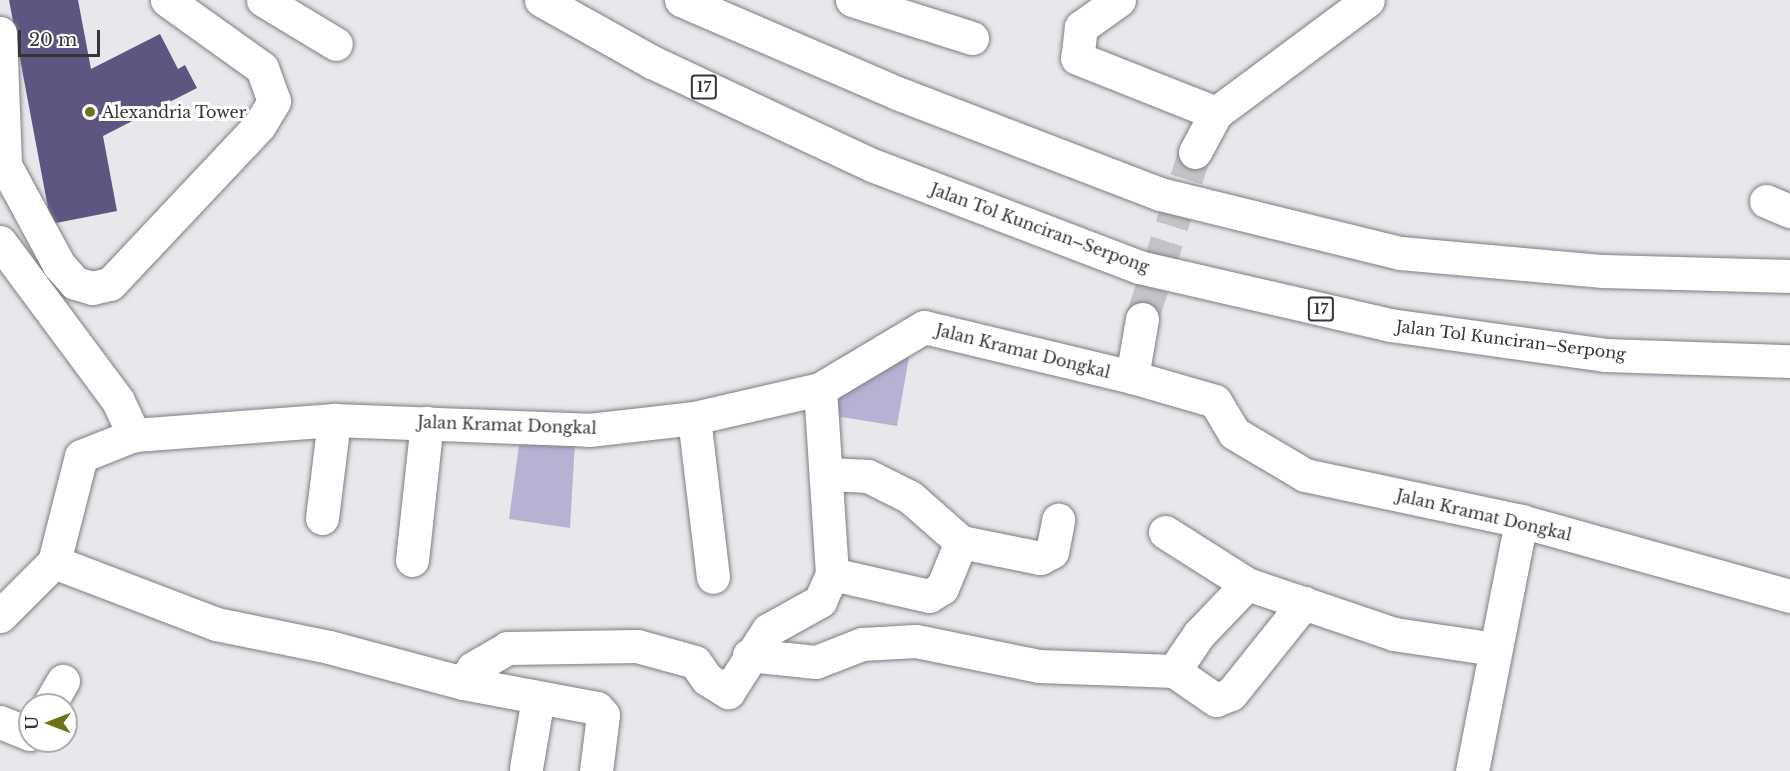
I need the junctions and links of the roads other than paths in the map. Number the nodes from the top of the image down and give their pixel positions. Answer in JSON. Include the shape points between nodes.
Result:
{"nodes":[{"id":1,"x":167,"y":0,"type":"edge"},
{"id":2,"x":263,"y":0,"type":"edge"},
{"id":3,"x":541,"y":0,"type":"edge"},
{"id":4,"x":681,"y":0,"type":"edge"},
{"id":5,"x":852,"y":0,"type":"edge"},
{"id":6,"x":1119,"y":0,"type":"edge"},
{"id":7,"x":1368,"y":0,"type":"edge"},
{"id":8,"x":901,"y":6,"type":"edge"},
{"id":9,"x":972,"y":38,"type":"dead end"},
{"id":10,"x":336,"y":44,"type":"dead end"},
{"id":11,"x":1,"y":50,"type":"edge"},
{"id":12,"x":1216,"y":113,"type":"junction"},
{"id":13,"x":1195,"y":152,"type":"tunnel mouth"},
{"id":14,"x":0,"y":242,"type":"edge"},
{"id":15,"x":1790,"y":276,"type":"edge"},
{"id":16,"x":1142,"y":320,"type":"tunnel mouth"},
{"id":17,"x":1790,"y":361,"type":"edge"},
{"id":18,"x":1132,"y":377,"type":"junction"},
{"id":19,"x":820,"y":389,"type":"junction"},
{"id":20,"x":694,"y":418,"type":"junction"},
{"id":21,"x":334,"y":420,"type":"junction"},
{"id":22,"x":427,"y":423,"type":"junction"},
{"id":23,"x":134,"y":435,"type":"junction"},
{"id":24,"x":829,"y":474,"type":"junction"},
{"id":25,"x":322,"y":518,"type":"dead end"},
{"id":26,"x":1058,"y":520,"type":"dead end"},
{"id":27,"x":1521,"y":521,"type":"junction"},
{"id":28,"x":1165,"y":532,"type":"dead end"},
{"id":29,"x":961,"y":542,"type":"junction"},
{"id":30,"x":412,"y":561,"type":"dead end"},
{"id":31,"x":54,"y":562,"type":"junction"},
{"id":32,"x":832,"y":574,"type":"junction"},
{"id":33,"x":713,"y":577,"type":"dead end"},
{"id":34,"x":1247,"y":584,"type":"junction"},
{"id":35,"x":1790,"y":596,"type":"edge"},
{"id":36,"x":1304,"y":603,"type":"junction"},
{"id":37,"x":0,"y":616,"type":"edge"},
{"id":38,"x":1496,"y":649,"type":"junction"},
{"id":39,"x":749,"y":655,"type":"junction"},
{"id":40,"x":1173,"y":671,"type":"junction"},
{"id":41,"x":463,"y":683,"type":"junction"},
{"id":42,"x":538,"y":698,"type":"junction"},
{"id":43,"x":0,"y":722,"type":"edge"},
{"id":44,"x":18,"y":729,"type":"edge"},
{"id":45,"x":526,"y":768,"type":"dead end"},
{"id":46,"x":596,"y":771,"type":"edge"},
{"id":47,"x":1472,"y":771,"type":"edge"}],
"edges":[{"from":1,"to":11,"type":"main road","via":[[262,68],[274,101],[259,126],[110,284],[92,288],[75,284],[59,265],[5,165],[1,142]]},
{"from":2,"to":10,"type":"main road"},
{"from":3,"to":17,"type":"main road","name":"Jalan Tol Kunciran–Serpong","number":"17","via":[[652,62],[872,165],[1139,267],[1390,325],[1605,355]]},
{"from":4,"to":15,"type":"main road","via":[[897,93],[1160,194],[1400,253],[1603,271]]},
{"from":5,"to":8,"type":"main road"},
{"from":6,"to":12,"type":"main road","via":[[1081,27],[1077,58]]},
{"from":7,"to":12,"type":"main road"},
{"from":8,"to":9,"type":"main road"},
{"from":12,"to":13,"type":"main road"},
{"from":14,"to":23,"type":"main road","via":[[118,400]]},
{"from":16,"to":18,"type":"main road","name":"Jalan Kramat Dongkal"},
{"from":18,"to":19,"type":"main road","name":"Jalan Kramat Dongkal","via":[[924,327]]},
{"from":18,"to":27,"type":"main road","name":"Jalan Kramat Dongkal","via":[[1215,402],[1234,433],[1305,475]]},
{"from":19,"to":20,"type":"main road","name":"Jalan Kramat Dongkal"},
{"from":19,"to":24,"type":"main road"},
{"from":20,"to":22,"type":"main road","name":"Jalan Kramat Dongkal","via":[[589,430]]},
{"from":20,"to":33,"type":"main road"},
{"from":21,"to":22,"type":"main road","name":"Jalan Kramat Dongkal"},
{"from":21,"to":23,"type":"main road","name":"Jalan Kramat Dongkal"},
{"from":21,"to":25,"type":"main road"},
{"from":22,"to":30,"type":"main road"},
{"from":23,"to":31,"type":"main road","name":"Jalan Kramat Dongkal","via":[[81,456]]},
{"from":24,"to":29,"type":"main road","via":[[867,476],[910,497]]},
{"from":24,"to":32,"type":"main road"},
{"from":26,"to":29,"type":"main road","via":[[1052,552],[1044,557]]},
{"from":27,"to":35,"type":"main road","name":"Jalan Kramat Dongkal"},
{"from":27,"to":38,"type":"main road"},
{"from":28,"to":34,"type":"main road"},
{"from":29,"to":32,"type":"main road","via":[[942,588],[929,596]]},
{"from":31,"to":37,"type":"main road"},
{"from":31,"to":41,"type":"main road","via":[[216,624],[329,647]]},
{"from":32,"to":39,"type":"main road","via":[[820,601],[768,630]]},
{"from":34,"to":36,"type":"main road"},
{"from":34,"to":40,"type":"main road","via":[[1199,634]]},
{"from":36,"to":38,"type":"main road","via":[[1394,634]]},
{"from":36,"to":40,"type":"main road","via":[[1223,700]]},
{"from":38,"to":47,"type":"main road"},
{"from":39,"to":40,"type":"main road","via":[[816,662],[862,644],[916,641],[1039,666]]},
{"from":39,"to":41,"type":"main road","via":[[723,694],[695,662],[637,646],[507,648],[473,668]]},
{"from":41,"to":42,"type":"main road"},
{"from":42,"to":45,"type":"main road"},
{"from":42,"to":46,"type":"main road","via":[[600,710]]},
{"from":43,"to":44,"type":"main road"}]}
